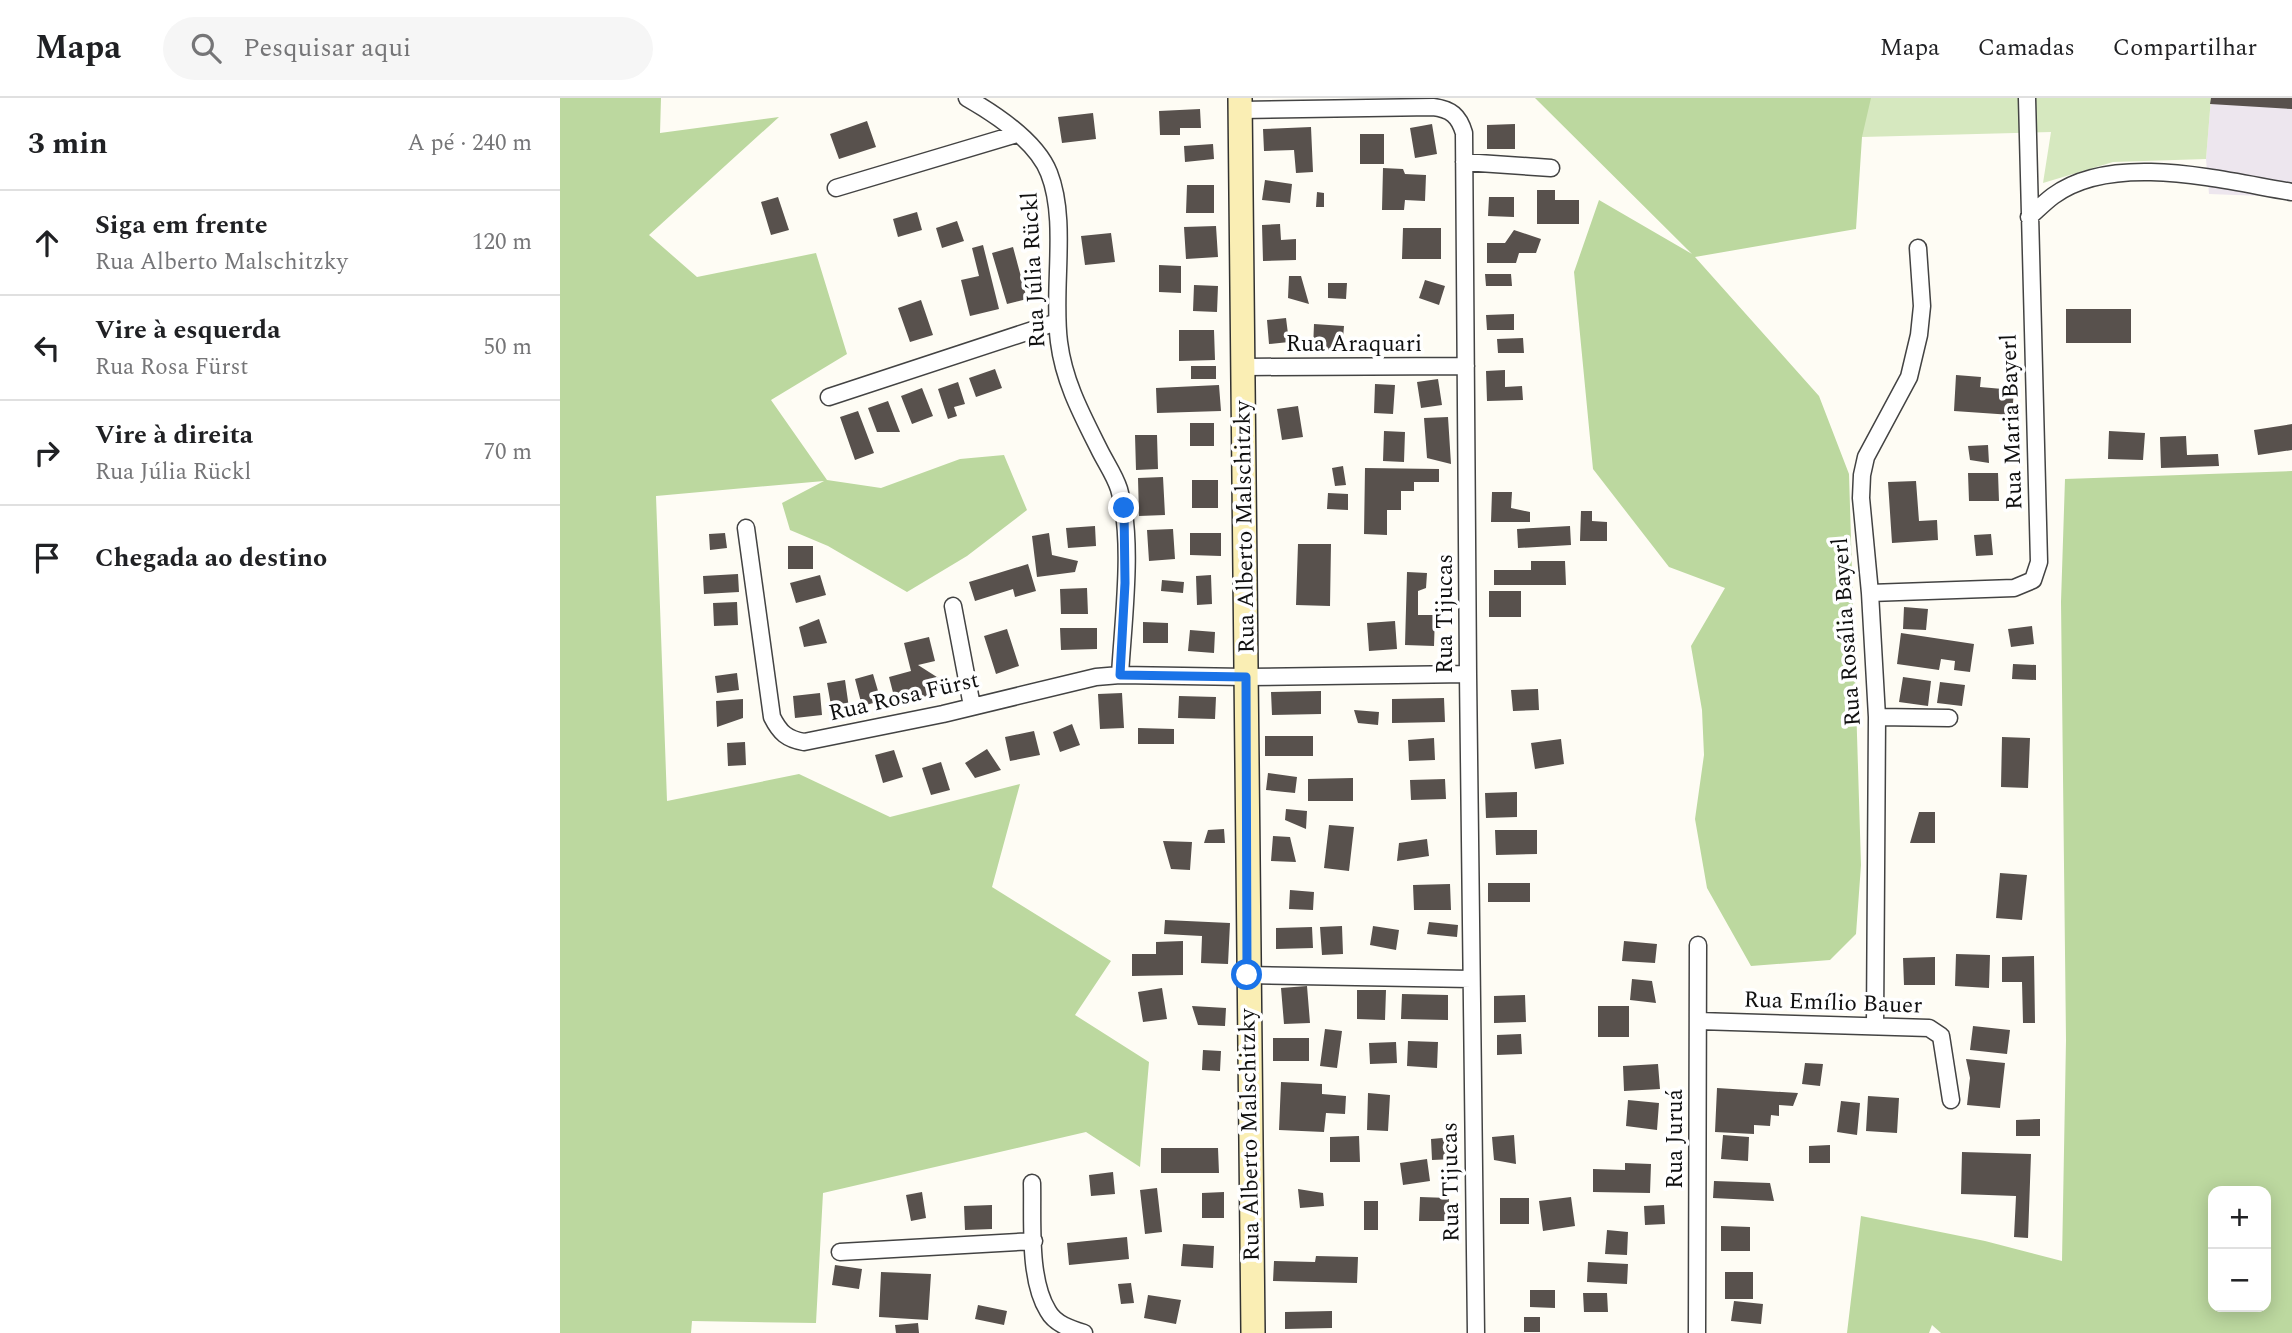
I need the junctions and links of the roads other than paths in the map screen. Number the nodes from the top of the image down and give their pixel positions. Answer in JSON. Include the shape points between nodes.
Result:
{"nodes":[{"id":1,"x":967,"y":98,"type":"edge"},
{"id":2,"x":2027,"y":98,"type":"edge"},
{"id":3,"x":1240,"y":104,"type":"edge"},
{"id":4,"x":1017,"y":134,"type":"junction"},
{"id":5,"x":1464,"y":162,"type":"junction"},
{"id":6,"x":1551,"y":168,"type":"dead end"},
{"id":7,"x":836,"y":188,"type":"dead end"},
{"id":8,"x":2292,"y":192,"type":"edge"},
{"id":9,"x":2029,"y":217,"type":"junction"},
{"id":10,"x":1917,"y":248,"type":"dead end"},
{"id":11,"x":1057,"y":322,"type":"junction"},
{"id":12,"x":1466,"y":366,"type":"junction"},
{"id":13,"x":1243,"y":367,"type":"junction"},
{"id":14,"x":829,"y":397,"type":"dead end"},
{"id":15,"x":746,"y":528,"type":"dead end"},
{"id":16,"x":1870,"y":593,"type":"junction"},
{"id":17,"x":953,"y":606,"type":"dead end"},
{"id":18,"x":1468,"y":674,"type":"junction"},
{"id":19,"x":1120,"y":675,"type":"junction"},
{"id":20,"x":1246,"y":677,"type":"junction"},
{"id":21,"x":972,"y":706,"type":"junction"},
{"id":22,"x":1877,"y":717,"type":"junction"},
{"id":23,"x":1949,"y":718,"type":"dead end"},
{"id":24,"x":1698,"y":945,"type":"dead end"},
{"id":25,"x":1247,"y":975,"type":"junction"},
{"id":26,"x":1471,"y":979,"type":"junction"},
{"id":27,"x":1698,"y":1021,"type":"junction"},
{"id":28,"x":1875,"y":1026,"type":"junction"},
{"id":29,"x":1951,"y":1100,"type":"dead end"},
{"id":30,"x":1032,"y":1183,"type":"dead end"},
{"id":31,"x":1034,"y":1241,"type":"junction"},
{"id":32,"x":840,"y":1252,"type":"dead end"},
{"id":33,"x":1084,"y":1333,"type":"edge"},
{"id":34,"x":1252,"y":1333,"type":"edge"},
{"id":35,"x":1476,"y":1333,"type":"edge"},
{"id":36,"x":1697,"y":1333,"type":"edge"}],
"edges":[{"from":1,"to":4,"type":"street","name":"Rua Júlia Rückl"},
{"from":2,"to":9,"type":"street","name":"Rua Maria Bayerl"},
{"from":3,"to":5,"type":"street","name":"Rua Tijucas","via":[[1445,108],[1461,122]]},
{"from":3,"to":13,"type":"street","name":"Rua Alberto Malschitzky"},
{"from":4,"to":7,"type":"street"},
{"from":4,"to":11,"type":"street","name":"Rua Júlia Rückl","via":[[1048,170],[1055,193]]},
{"from":5,"to":6,"type":"street"},
{"from":5,"to":12,"type":"street","name":"Rua Tijucas"},
{"from":8,"to":9,"type":"street","via":[[2181,173],[2137,172],[2071,186]]},
{"from":9,"to":16,"type":"street","name":"Rua Maria Bayerl","via":[[2039,562],[2033,580],[2014,587]]},
{"from":10,"to":16,"type":"street","name":"Rua Rosália Bayerl","via":[[1922,306],[1909,377],[1866,457],[1862,475]]},
{"from":11,"to":14,"type":"street"},
{"from":11,"to":19,"type":"street","name":"Rua Júlia Rückl","via":[[1068,384],[1118,486],[1124,508]]},
{"from":12,"to":13,"type":"street","name":"Rua Araquari"},
{"from":12,"to":18,"type":"street","name":"Rua Tijucas"},
{"from":13,"to":20,"type":"street","name":"Rua Alberto Malschitzky"},
{"from":15,"to":21,"type":"street","name":"Rua Rosa Fürst","via":[[772,717],[790,740],[804,743]]},
{"from":16,"to":22,"type":"street","name":"Rua Rosália Bayerl"},
{"from":17,"to":21,"type":"street"},
{"from":18,"to":20,"type":"street","name":"Rua Rosa Fürst"},
{"from":18,"to":26,"type":"street","name":"Rua Tijucas"},
{"from":19,"to":20,"type":"street","name":"Rua Rosa Fürst"},
{"from":19,"to":21,"type":"street","name":"Rua Rosa Fürst","via":[[1073,681]]},
{"from":20,"to":25,"type":"street","name":"Rua Alberto Malschitzky"},
{"from":22,"to":23,"type":"street"},
{"from":22,"to":28,"type":"street","name":"Rua Rosália Bayerl"},
{"from":24,"to":27,"type":"street","name":"Rua Juruá"},
{"from":25,"to":26,"type":"street"},
{"from":25,"to":34,"type":"street","name":"Rua Alberto Malschitzky"},
{"from":26,"to":35,"type":"street","name":"Rua Tijucas"},
{"from":27,"to":28,"type":"street","name":"Rua Emílio Bauer"},
{"from":27,"to":36,"type":"street","name":"Rua Juruá"},
{"from":28,"to":29,"type":"street","name":"Rua Emílio Bauer","via":[[1929,1028],[1941,1036]]},
{"from":30,"to":31,"type":"street"},
{"from":31,"to":32,"type":"street"},
{"from":31,"to":33,"type":"street","via":[[1036,1276],[1049,1313],[1063,1326]]}]}
